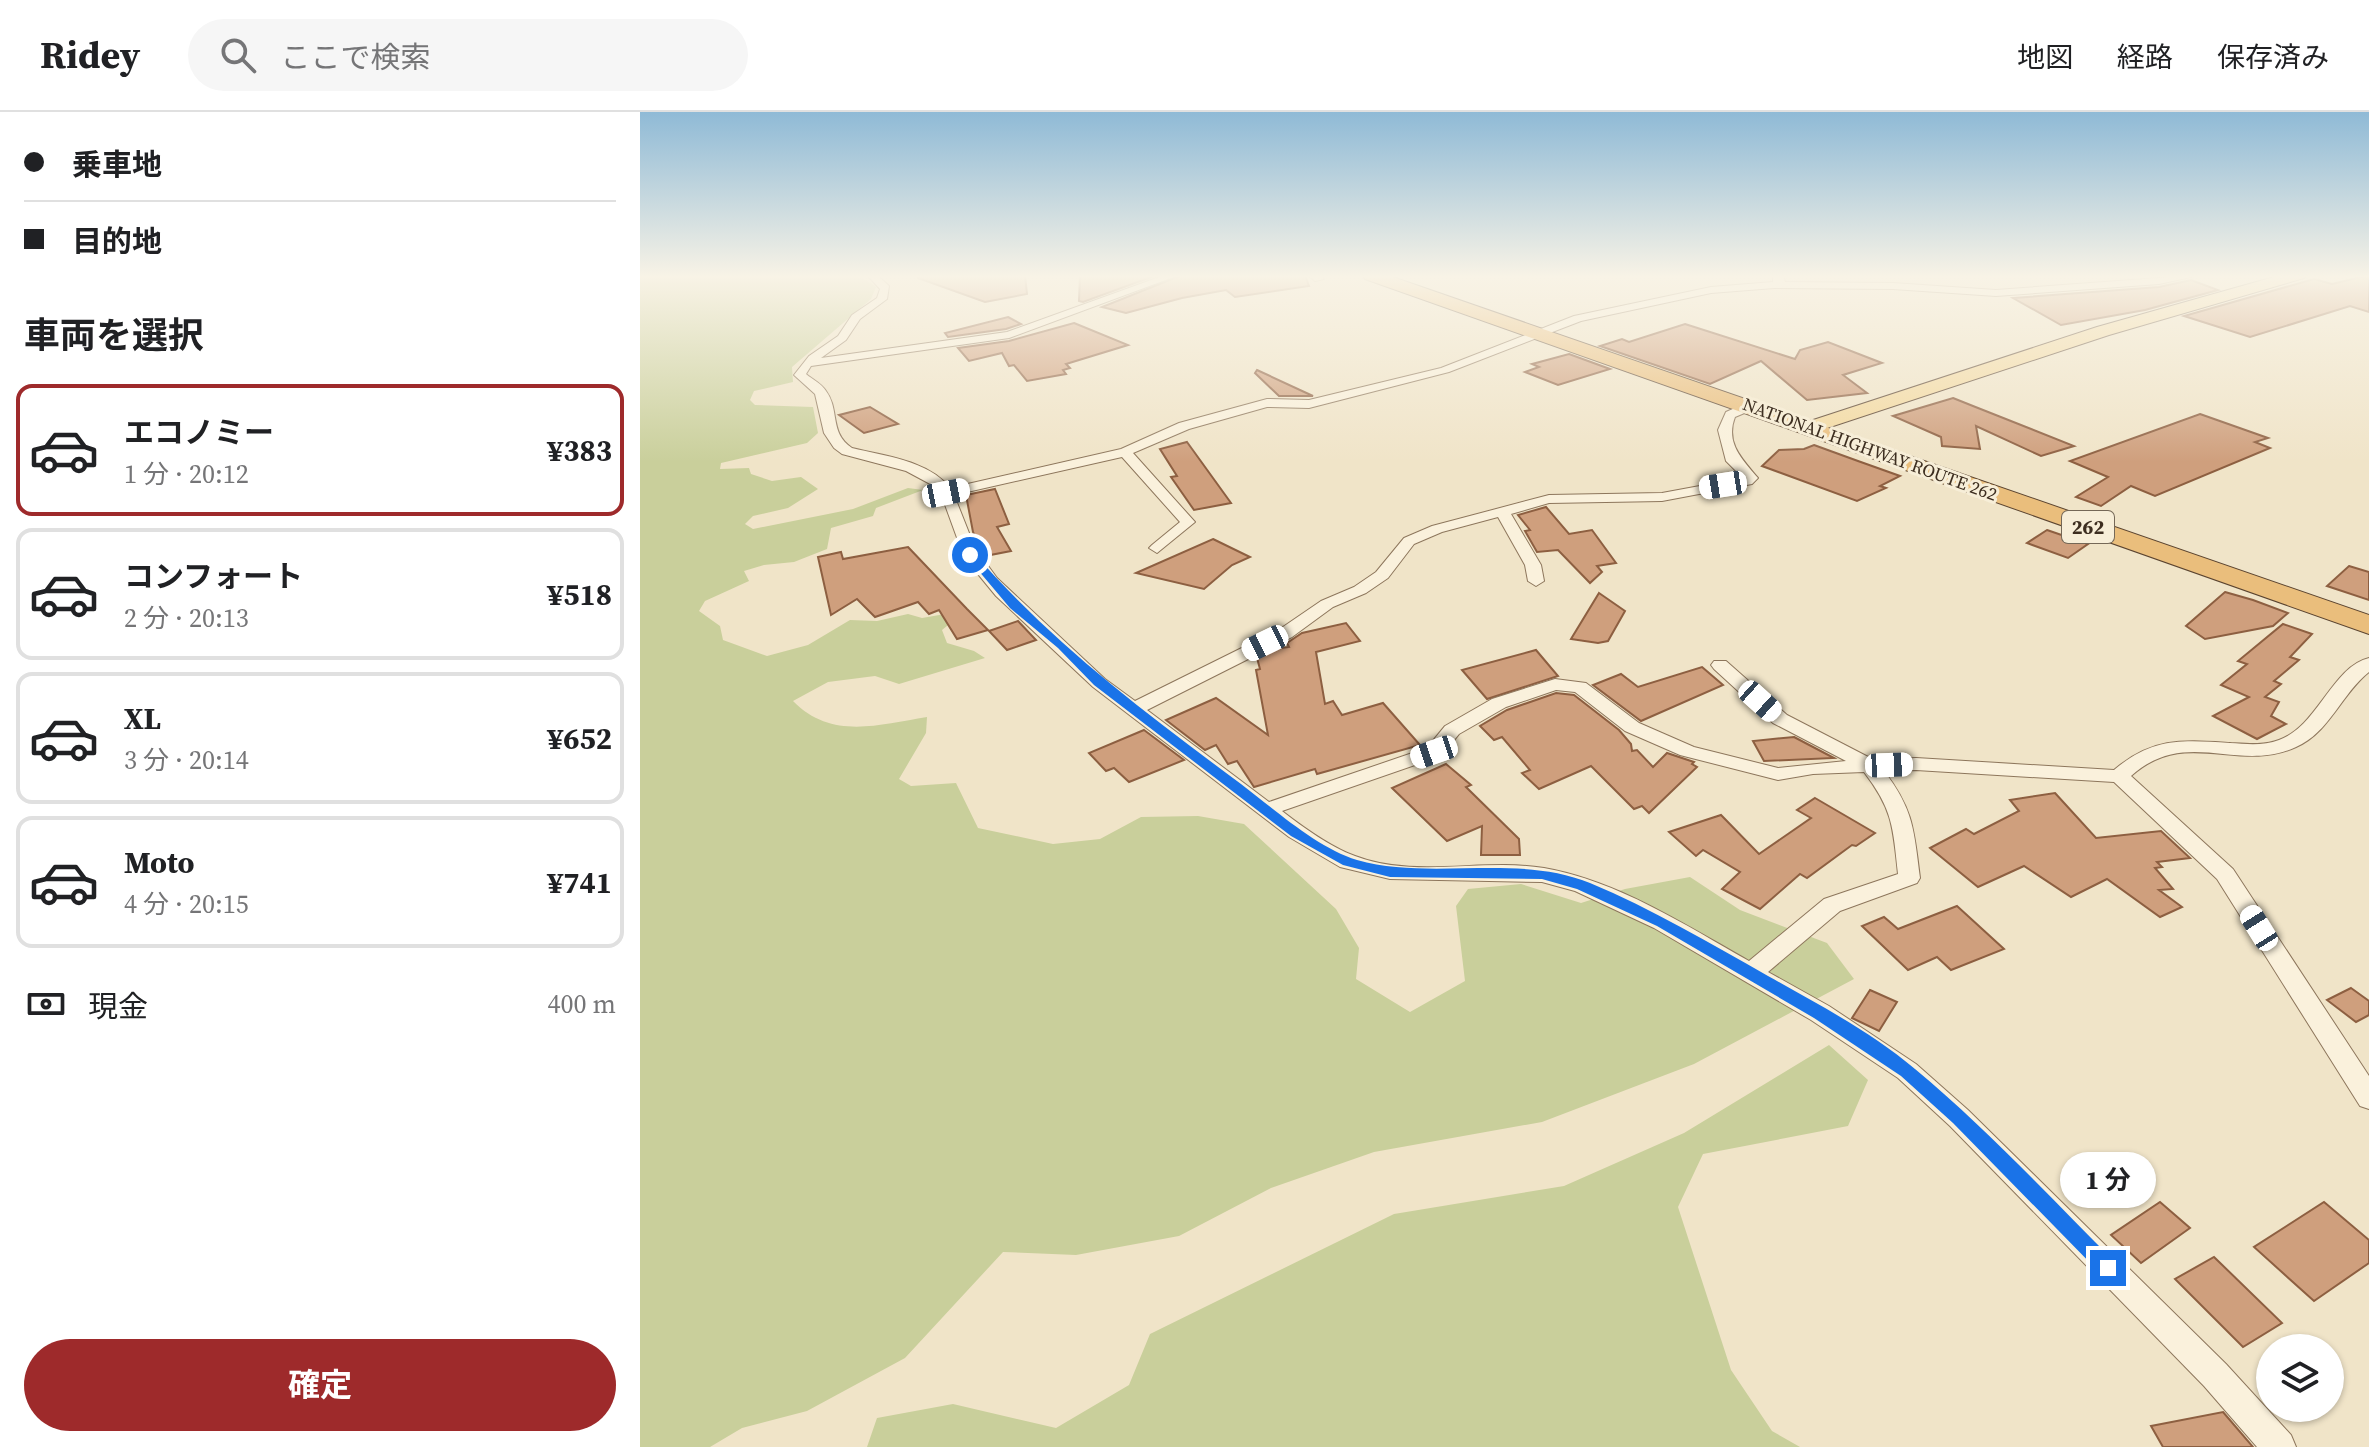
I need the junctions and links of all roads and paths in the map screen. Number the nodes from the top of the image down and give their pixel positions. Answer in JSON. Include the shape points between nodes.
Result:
{"nodes":[{"id":1,"x":843,"y":337,"type":"edge"},
{"id":2,"x":993,"y":337,"type":"edge"},
{"id":3,"x":1529,"y":337,"type":"edge"},
{"id":4,"x":1562,"y":337,"type":"edge"},
{"id":5,"x":1563,"y":337,"type":"edge"},
{"id":6,"x":2084,"y":337,"type":"edge"},
{"id":7,"x":809,"y":363,"type":"junction"},
{"id":8,"x":1750,"y":406,"type":"junction"},
{"id":9,"x":1816,"y":425,"type":"junction"},
{"id":10,"x":1125,"y":452,"type":"junction"},
{"id":11,"x":946,"y":493,"type":"junction"},
{"id":12,"x":1503,"y":512,"type":"junction"},
{"id":13,"x":1157,"y":548,"type":"dead end"},
{"id":14,"x":1536,"y":581,"type":"dead end"},
{"id":15,"x":2369,"y":613,"type":"edge"},
{"id":16,"x":2369,"y":625,"type":"edge"},
{"id":17,"x":2369,"y":663,"type":"edge"},
{"id":18,"x":1720,"y":665,"type":"dead end"},
{"id":19,"x":1134,"y":709,"type":"junction"},
{"id":20,"x":1869,"y":765,"type":"junction"},
{"id":21,"x":2119,"y":776,"type":"junction"},
{"id":22,"x":1266,"y":810,"type":"junction"},
{"id":23,"x":1751,"y":973,"type":"junction"},
{"id":24,"x":2369,"y":1098,"type":"edge"},
{"id":25,"x":2279,"y":1447,"type":"edge"}],
"edges":[{"from":1,"to":7,"type":"street"},
{"from":2,"to":7,"type":"street"},
{"from":3,"to":10,"type":"street","via":[[1445,370],[1309,404],[1267,403],[1184,426]]},
{"from":4,"to":8,"type":"highway","name":"NATIONAL HIGHWAY ROUTE 262","number":"262"},
{"from":5,"to":9,"type":"highway","name":"NATIONAL HIGHWAY ROUTE 262","number":"262"},
{"from":6,"to":9,"type":"main road"},
{"from":7,"to":11,"type":"street","via":[[800,375],[821,392],[835,445],[932,477]]},
{"from":8,"to":9,"type":"highway","name":"NATIONAL HIGHWAY ROUTE 262","number":"262"},
{"from":8,"to":12,"type":"street","via":[[1730,415],[1724,430],[1733,461],[1751,478],[1747,481],[1662,497],[1549,499]]},
{"from":9,"to":15,"type":"highway","name":"NATIONAL HIGHWAY ROUTE 262","number":"262"},
{"from":9,"to":16,"type":"highway","name":"NATIONAL HIGHWAY ROUTE 262","number":"262"},
{"from":10,"to":11,"type":"street"},
{"from":10,"to":13,"type":"street","via":[[1188,522]]},
{"from":11,"to":19,"type":"street","via":[[980,568],[1014,606]]},
{"from":12,"to":14,"type":"street","via":[[1533,565]]},
{"from":12,"to":19,"type":"street","via":[[1409,541],[1382,575],[1360,590]]},
{"from":17,"to":21,"type":"street","via":[[2334,695],[2307,735],[2285,746],[2174,746],[2150,752]]},
{"from":18,"to":20,"type":"street","via":[[1780,719]]},
{"from":19,"to":22,"type":"street"},
{"from":20,"to":21,"type":"street","via":[[1969,765]]},
{"from":20,"to":22,"type":"street","via":[[1778,774],[1687,751],[1632,727],[1580,687],[1555,684],[1499,703],[1452,730],[1434,752]]},
{"from":20,"to":23,"type":"street","via":[[1895,799],[1909,878],[1832,905]]},
{"from":21,"to":24,"type":"street","via":[[2225,874]]},
{"from":22,"to":23,"type":"street","via":[[1348,862],[1390,872],[1514,873],[1582,885],[1662,922]]},
{"from":23,"to":25,"type":"street","via":[[1820,1013],[1917,1081],[1959,1118],[2215,1375]]}]}
